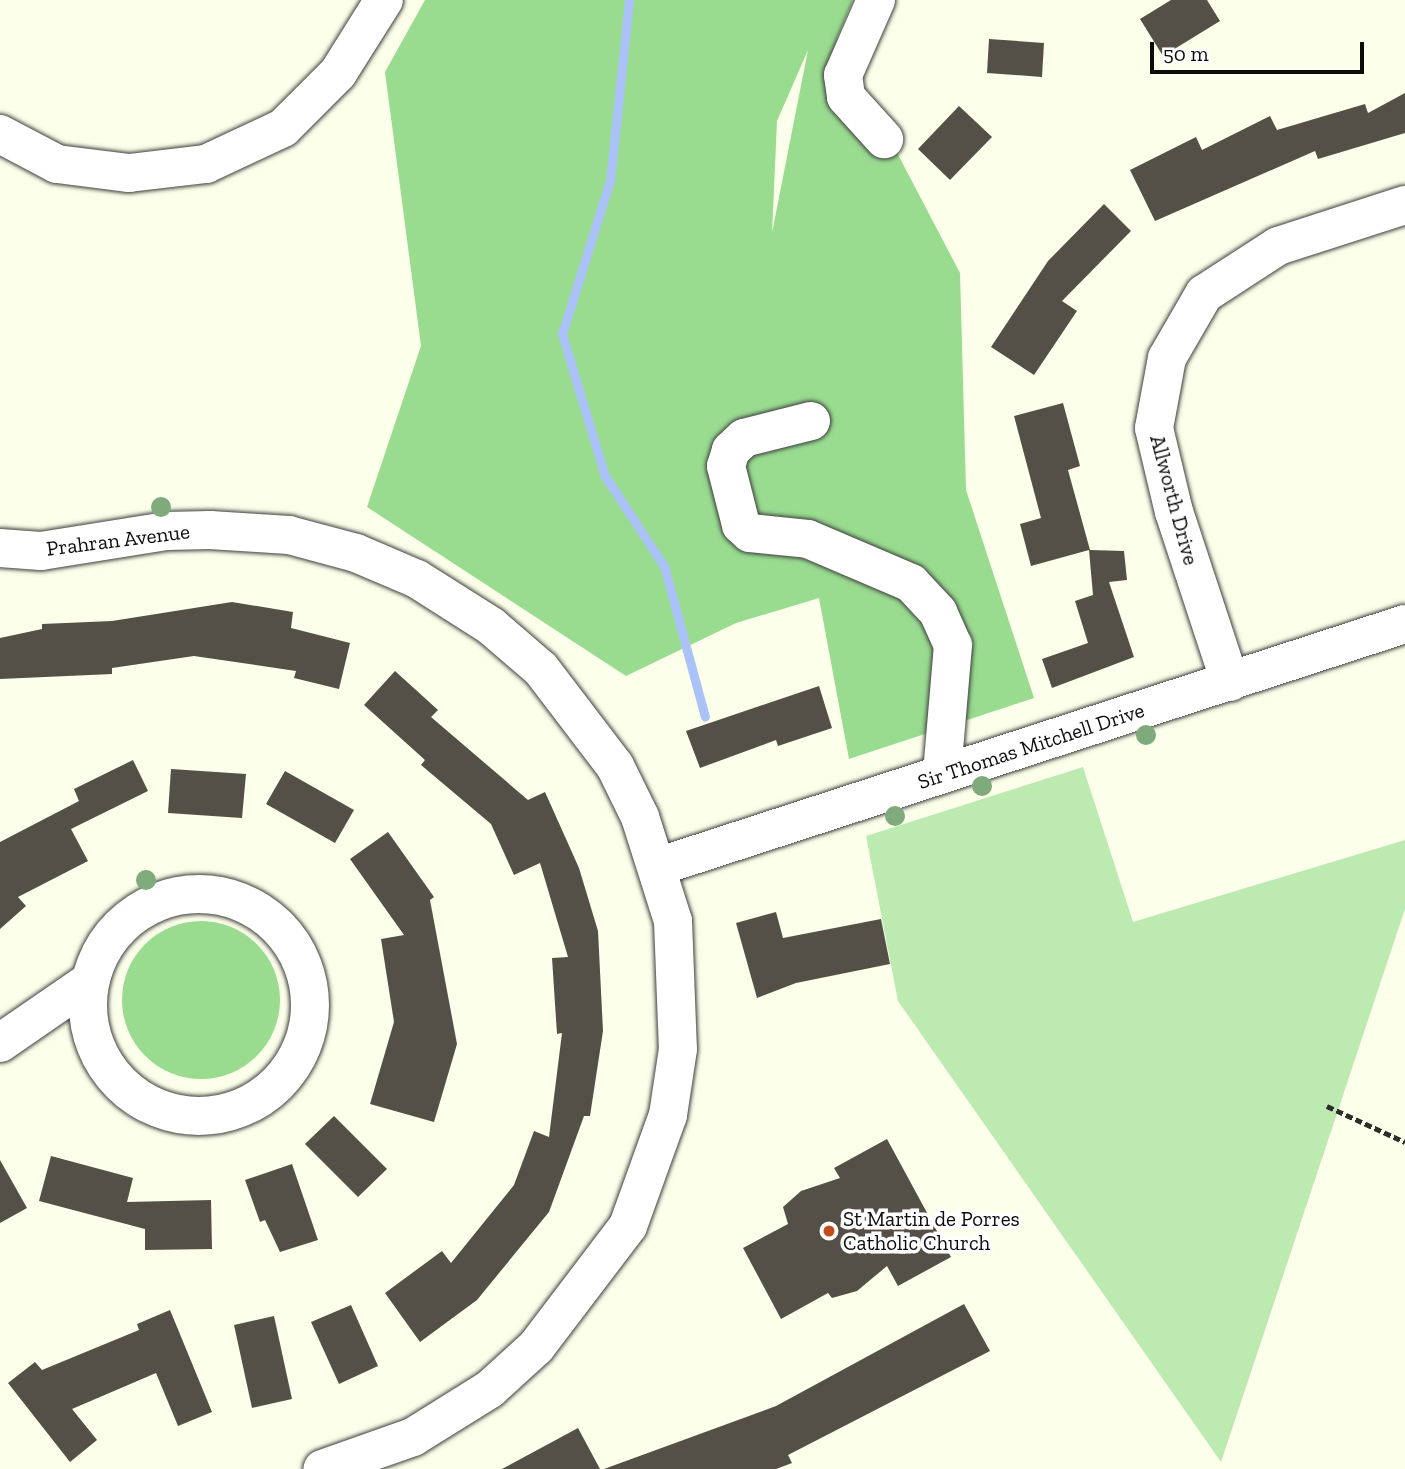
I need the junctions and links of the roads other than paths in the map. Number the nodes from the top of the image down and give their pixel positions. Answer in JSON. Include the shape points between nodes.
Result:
{"nodes":[{"id":1,"x":384,"y":0,"type":"edge"},
{"id":2,"x":876,"y":0,"type":"edge"},
{"id":3,"x":0,"y":134,"type":"edge"},
{"id":4,"x":884,"y":139,"type":"dead end"},
{"id":5,"x":1405,"y":205,"type":"edge"},
{"id":6,"x":811,"y":421,"type":"dead end"},
{"id":7,"x":0,"y":548,"type":"edge"},
{"id":8,"x":1405,"y":624,"type":"edge"},
{"id":9,"x":1230,"y":682,"type":"junction"},
{"id":10,"x":942,"y":774,"type":"junction"},
{"id":11,"x":657,"y":867,"type":"junction"},
{"id":12,"x":90,"y":981,"type":"junction"},
{"id":13,"x":0,"y":1043,"type":"edge"},
{"id":14,"x":323,"y":1469,"type":"edge"}],
"edges":[{"from":1,"to":3,"type":"street","via":[[338,73],[283,128],[206,164],[129,173],[57,164]]},
{"from":2,"to":4,"type":"street","via":[[843,75],[846,97]]},
{"from":5,"to":9,"type":"street","name":"Allworth Drive","via":[[1268,252],[1204,294],[1167,358],[1154,428],[1174,512]]},
{"from":6,"to":10,"type":"street","via":[[744,439],[731,450],[726,466],[741,525],[750,533],[808,539],[911,583],[938,612],[953,645]]},
{"from":7,"to":11,"type":"street","name":"Prahran Avenue","via":[[41,551],[166,531],[223,530],[289,536],[356,553],[418,579],[491,626],[541,669],[583,719],[615,766]]},
{"from":8,"to":9,"type":"street","name":"Sir Thomas Mitchell Drive"},
{"from":9,"to":10,"type":"street","name":"Sir Thomas Mitchell Drive"},
{"from":10,"to":11,"type":"street","name":"Sir Thomas Mitchell Drive"},
{"from":11,"to":14,"type":"street","name":"Prahran Avenue","via":[[673,921],[678,1049],[668,1115],[628,1226],[536,1347],[490,1389],[413,1437]]},
{"from":12,"to":12,"type":"street","via":[[104,946],[129,918],[162,899],[199,893],[237,900],[269,918],[294,947],[308,982],[309,1017],[300,1052],[279,1082],[250,1103],[216,1115],[180,1115],[146,1103],[118,1082],[97,1052],[88,1017]]},
{"from":12,"to":13,"type":"street"}]}
